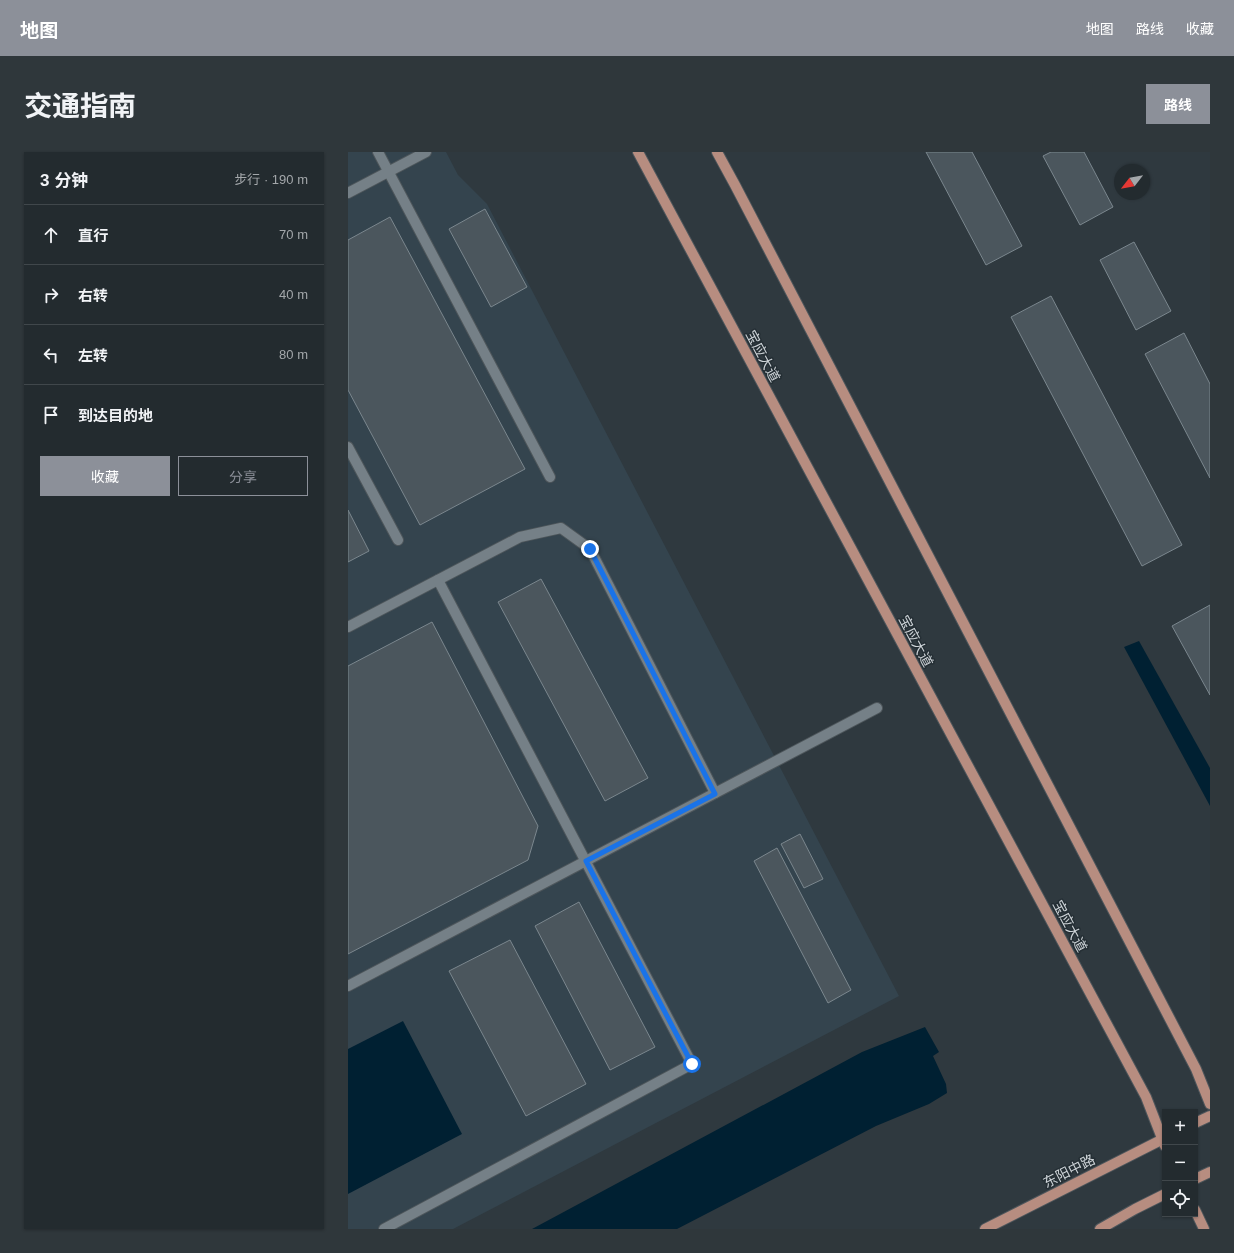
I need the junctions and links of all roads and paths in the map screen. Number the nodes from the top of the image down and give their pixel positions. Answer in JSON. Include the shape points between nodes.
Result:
{"nodes":[{"id":1,"x":378,"y":152,"type":"edge"},
{"id":2,"x":426,"y":152,"type":"edge"},
{"id":3,"x":638,"y":152,"type":"edge"},
{"id":4,"x":717,"y":152,"type":"edge"},
{"id":5,"x":389,"y":171,"type":"junction"},
{"id":6,"x":348,"y":193,"type":"edge"},
{"id":7,"x":348,"y":446,"type":"edge"},
{"id":8,"x":550,"y":477,"type":"dead end"},
{"id":9,"x":398,"y":540,"type":"dead end"},
{"id":10,"x":438,"y":580,"type":"junction"},
{"id":11,"x":348,"y":627,"type":"edge"},
{"id":12,"x":877,"y":708,"type":"dead end"},
{"id":13,"x":715,"y":794,"type":"junction"},
{"id":14,"x":586,"y":861,"type":"junction"},
{"id":15,"x":348,"y":986,"type":"edge"},
{"id":16,"x":1210,"y":1104,"type":"edge"},
{"id":17,"x":1210,"y":1116,"type":"edge"},
{"id":18,"x":1198,"y":1122,"type":"edge"},
{"id":19,"x":1162,"y":1136,"type":"edge"},
{"id":20,"x":1162,"y":1142,"type":"edge"},
{"id":21,"x":1210,"y":1172,"type":"edge"},
{"id":22,"x":1198,"y":1178,"type":"edge"},
{"id":23,"x":1162,"y":1196,"type":"edge"},
{"id":24,"x":1198,"y":1216,"type":"edge"},
{"id":25,"x":384,"y":1229,"type":"edge"},
{"id":26,"x":985,"y":1229,"type":"edge"},
{"id":27,"x":1100,"y":1229,"type":"edge"},
{"id":28,"x":1204,"y":1229,"type":"edge"}],
"edges":[{"from":1,"to":5,"type":"lane"},
{"from":2,"to":5,"type":"lane"},
{"from":3,"to":19,"type":"main road","name":"宝应大道","via":[[1146,1097]]},
{"from":4,"to":16,"type":"main road","via":[[1196,1069]]},
{"from":5,"to":6,"type":"lane"},
{"from":5,"to":8,"type":"lane"},
{"from":7,"to":9,"type":"lane"},
{"from":10,"to":11,"type":"lane"},
{"from":10,"to":13,"type":"lane","via":[[520,537],[561,528],[590,549]]},
{"from":10,"to":14,"type":"lane"},
{"from":12,"to":13,"type":"lane"},
{"from":13,"to":14,"type":"lane"},
{"from":14,"to":15,"type":"lane"},
{"from":14,"to":25,"type":"lane","via":[[692,1064]]},
{"from":17,"to":18,"type":"main road"},
{"from":20,"to":26,"type":"main road","name":"东阳中路"},
{"from":21,"to":22,"type":"main road"},
{"from":23,"to":27,"type":"main road"},
{"from":24,"to":28,"type":"main road"}]}
